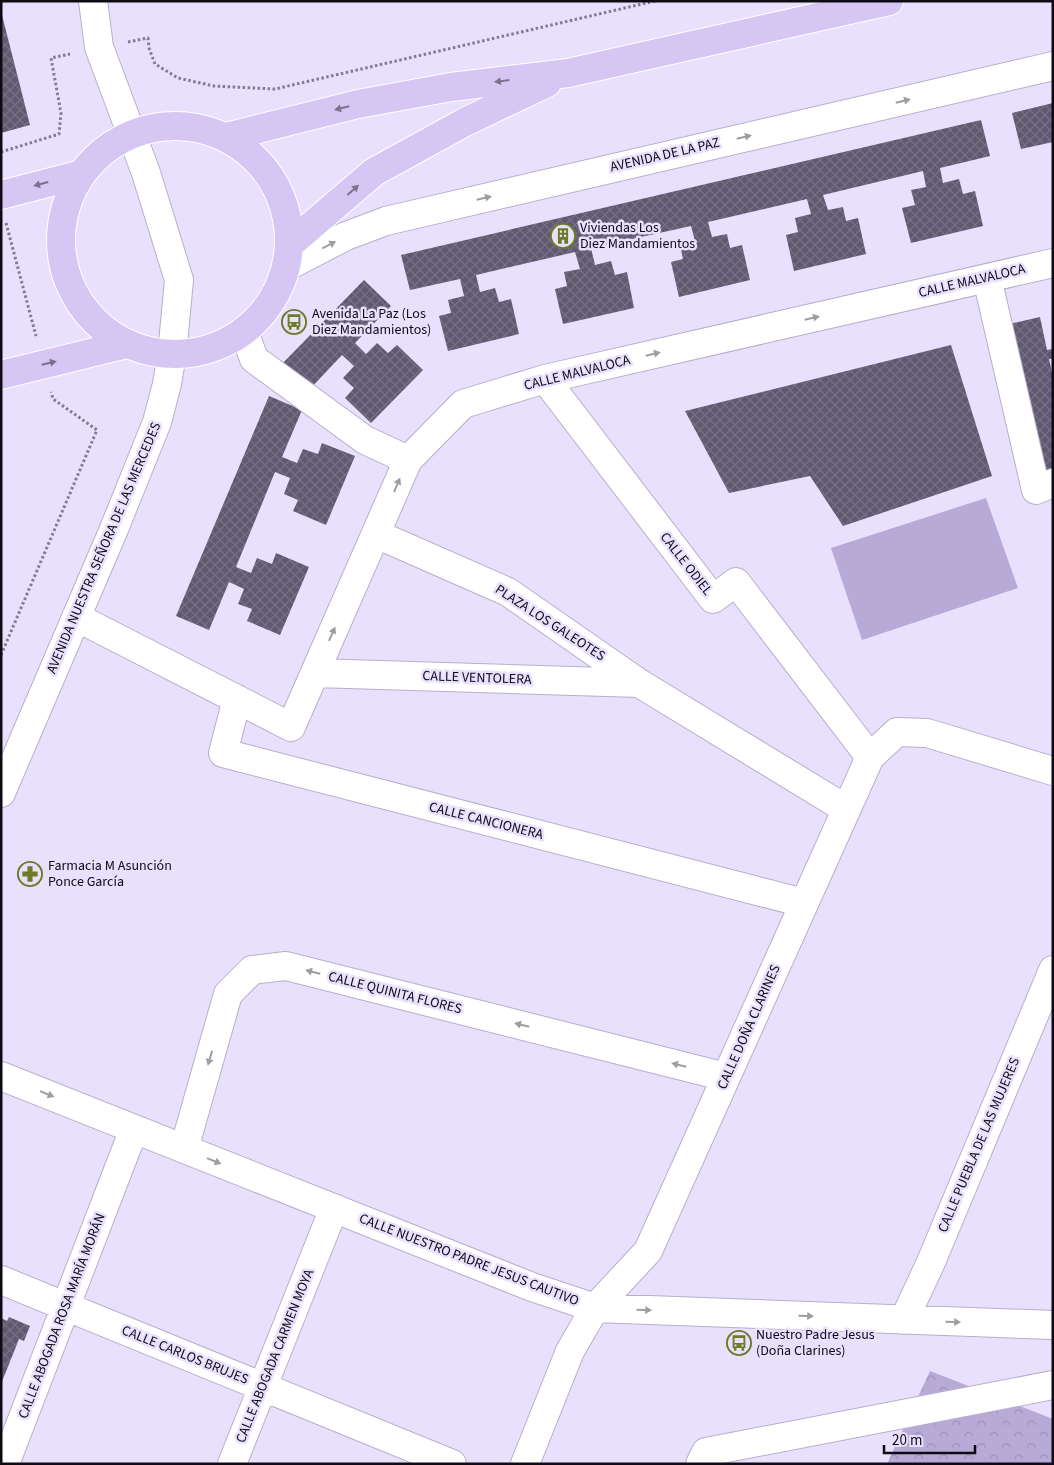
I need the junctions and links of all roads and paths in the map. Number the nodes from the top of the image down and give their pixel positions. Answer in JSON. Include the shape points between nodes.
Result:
{"nodes":[{"id":1,"x":93,"y":1,"type":"edge"},
{"id":2,"x":654,"y":1,"type":"edge"},
{"id":3,"x":889,"y":1,"type":"edge"},
{"id":4,"x":99,"y":47,"type":"junction"},
{"id":5,"x":1053,"y":66,"type":"edge"},
{"id":6,"x":568,"y":73,"type":"junction"},
{"id":7,"x":132,"y":134,"type":"junction"},
{"id":8,"x":226,"y":137,"type":"junction"},
{"id":9,"x":1,"y":152,"type":"edge"},
{"id":10,"x":82,"y":174,"type":"junction"},
{"id":11,"x":3,"y":207,"type":"edge"},
{"id":12,"x":288,"y":256,"type":"junction"},
{"id":13,"x":1053,"y":263,"type":"edge"},
{"id":14,"x":987,"y":278,"type":"junction"},
{"id":15,"x":244,"y":331,"type":"junction"},
{"id":16,"x":37,"y":341,"type":"dead end"},
{"id":17,"x":127,"y":344,"type":"junction"},
{"id":18,"x":172,"y":354,"type":"junction"},
{"id":19,"x":1,"y":375,"type":"edge"},
{"id":20,"x":545,"y":379,"type":"junction"},
{"id":21,"x":50,"y":386,"type":"dead end"},
{"id":22,"x":408,"y":460,"type":"junction"},
{"id":23,"x":1053,"y":483,"type":"edge"},
{"id":24,"x":376,"y":534,"type":"junction"},
{"id":25,"x":76,"y":617,"type":"junction"},
{"id":26,"x":1,"y":655,"type":"edge"},
{"id":27,"x":315,"y":673,"type":"junction"},
{"id":28,"x":639,"y":682,"type":"junction"},
{"id":29,"x":237,"y":699,"type":"junction"},
{"id":30,"x":870,"y":757,"type":"junction"},
{"id":31,"x":1053,"y":771,"type":"edge"},
{"id":32,"x":1,"y":792,"type":"edge"},
{"id":33,"x":846,"y":809,"type":"junction"},
{"id":34,"x":804,"y":903,"type":"junction"},
{"id":35,"x":1053,"y":970,"type":"edge"},
{"id":36,"x":1,"y":1076,"type":"edge"},
{"id":37,"x":726,"y":1076,"type":"junction"},
{"id":38,"x":134,"y":1129,"type":"junction"},
{"id":39,"x":184,"y":1149,"type":"junction"},
{"id":40,"x":334,"y":1208,"type":"junction"},
{"id":41,"x":8,"y":1283,"type":"edge"},
{"id":42,"x":66,"y":1306,"type":"junction"},
{"id":43,"x":595,"y":1308,"type":"junction"},
{"id":44,"x":904,"y":1320,"type":"junction"},
{"id":45,"x":1053,"y":1325,"type":"edge"},
{"id":46,"x":1053,"y":1385,"type":"edge"},
{"id":47,"x":262,"y":1387,"type":"junction"},
{"id":48,"x":445,"y":1461,"type":"edge"},
{"id":49,"x":5,"y":1464,"type":"edge"},
{"id":50,"x":232,"y":1464,"type":"edge"},
{"id":51,"x":525,"y":1464,"type":"edge"},
{"id":52,"x":700,"y":1464,"type":"edge"}],
"edges":[{"from":1,"to":4,"type":"street","name":"AVENIDA NUESTRA SEÑORA DE LAS MERCEDES"},
{"from":2,"to":4,"type":"path","via":[[275,88],[214,86],[178,78],[155,64],[148,38]]},
{"from":3,"to":6,"type":"main road"},
{"from":4,"to":7,"type":"street","name":"AVENIDA NUESTRA SEÑORA DE LAS MERCEDES"},
{"from":4,"to":9,"type":"path","via":[[51,58],[61,113],[59,134]]},
{"from":12,"to":5,"type":"street","name":"AVENIDA DE LA PAZ","one_way":true,"via":[[386,221]]},
{"from":6,"to":8,"type":"main road","one_way":true,"via":[[450,87],[358,104]]},
{"from":12,"to":6,"type":"main road","one_way":true,"via":[[374,172],[465,122]]},
{"from":7,"to":8,"type":"main road","via":[[163,126],[195,127]]},
{"from":7,"to":10,"type":"main road","via":[[104,150]]},
{"from":7,"to":18,"type":"street","name":"AVENIDA NUESTRA SEÑORA DE LAS MERCEDES","via":[[179,280]]},
{"from":8,"to":12,"type":"main road","via":[[258,161],[280,195],[288,219]]},
{"from":10,"to":11,"type":"main road","one_way":true},
{"from":10,"to":17,"type":"main road","via":[[67,202],[60,234],[63,266],[75,297],[95,322]]},
{"from":11,"to":16,"type":"path"},
{"from":12,"to":15,"type":"main road","via":[[270,302]]},
{"from":13,"to":14,"type":"street","name":"CALLE MALVALOCA"},
{"from":20,"to":14,"type":"street","name":"CALLE MALVALOCA","one_way":true},
{"from":14,"to":23,"type":"street","via":[[1036,490]]},
{"from":15,"to":18,"type":"main road","via":[[210,348]]},
{"from":15,"to":22,"type":"street","via":[[254,358],[365,440]]},
{"from":17,"to":18,"type":"main road"},
{"from":19,"to":17,"type":"main road","one_way":true},
{"from":18,"to":25,"type":"street","name":"AVENIDA NUESTRA SEÑORA DE LAS MERCEDES","via":[[157,422]]},
{"from":20,"to":22,"type":"street","name":"CALLE MALVALOCA","via":[[463,404]]},
{"from":20,"to":30,"type":"street","name":"CALLE ODIEL","via":[[713,599],[736,582]]},
{"from":21,"to":26,"type":"path","via":[[54,399],[97,430]]},
{"from":24,"to":22,"type":"street","name":"CALLE MALVALOCA","one_way":true},
{"from":27,"to":24,"type":"street","name":"CALLE MALVALOCA","one_way":true},
{"from":24,"to":28,"type":"street","name":"PLAZA LOS GALEOTES","via":[[508,592]]},
{"from":25,"to":29,"type":"street"},
{"from":25,"to":32,"type":"street","name":"AVENIDA NUESTRA SEÑORA DE LAS MERCEDES"},
{"from":27,"to":28,"type":"street","name":"CALLE VENTOLERA"},
{"from":27,"to":29,"type":"street","name":"CALLE MALVALOCA","via":[[291,727]]},
{"from":28,"to":33,"type":"street","name":"PLAZA LOS GALEOTES"},
{"from":29,"to":34,"type":"street","name":"CALLE CANCIONERA","via":[[223,753]]},
{"from":30,"to":31,"type":"street","name":"CALLE DOÑA CLARINES","via":[[897,732],[927,733]]},
{"from":30,"to":33,"type":"street","name":"CALLE DOÑA CLARINES"},
{"from":33,"to":34,"type":"street","name":"CALLE DOÑA CLARINES"},
{"from":34,"to":37,"type":"street","name":"CALLE DOÑA CLARINES"},
{"from":35,"to":44,"type":"street","name":"CALLE PUEBLA DE LAS MUJERES"},
{"from":36,"to":38,"type":"street","name":"CALLE NUESTRO PADRE JESUS CAUTIVO","one_way":true},
{"from":37,"to":39,"type":"street","name":"CALLE QUINITA FLORES","one_way":true,"via":[[286,966],[252,970],[228,994]]},
{"from":37,"to":43,"type":"street","name":"CALLE DOÑA CLARINES","via":[[648,1251]]},
{"from":38,"to":39,"type":"street","name":"CALLE NUESTRO PADRE JESUS CAUTIVO"},
{"from":38,"to":42,"type":"street","name":"CALLE ABOGADA ROSA MARÍA MORÁN"},
{"from":39,"to":40,"type":"street","name":"CALLE NUESTRO PADRE JESUS CAUTIVO","one_way":true},
{"from":40,"to":43,"type":"street","name":"CALLE NUESTRO PADRE JESUS CAUTIVO","via":[[532,1287]]},
{"from":40,"to":47,"type":"street","name":"CALLE ABOGADA CARMEN MOYA"},
{"from":41,"to":42,"type":"street","name":"CALLE CARLOS BRUJES"},
{"from":42,"to":47,"type":"street","name":"CALLE CARLOS BRUJES"},
{"from":42,"to":49,"type":"street","name":"CALLE ABOGADA ROSA MARÍA MORÁN"},
{"from":43,"to":44,"type":"street","name":"CALLE NUESTRO PADRE JESUS CAUTIVO","one_way":true},
{"from":43,"to":51,"type":"street","name":"CALLE DOÑA CLARINES","via":[[570,1351]]},
{"from":44,"to":45,"type":"street","name":"CALLE NUESTRO PADRE JESUS CAUTIVO","one_way":true},
{"from":46,"to":52,"type":"street","via":[[706,1452]]},
{"from":47,"to":48,"type":"street","name":"CALLE CARLOS BRUJES"},
{"from":47,"to":50,"type":"street","name":"CALLE ABOGADA CARMEN MOYA"}]}
